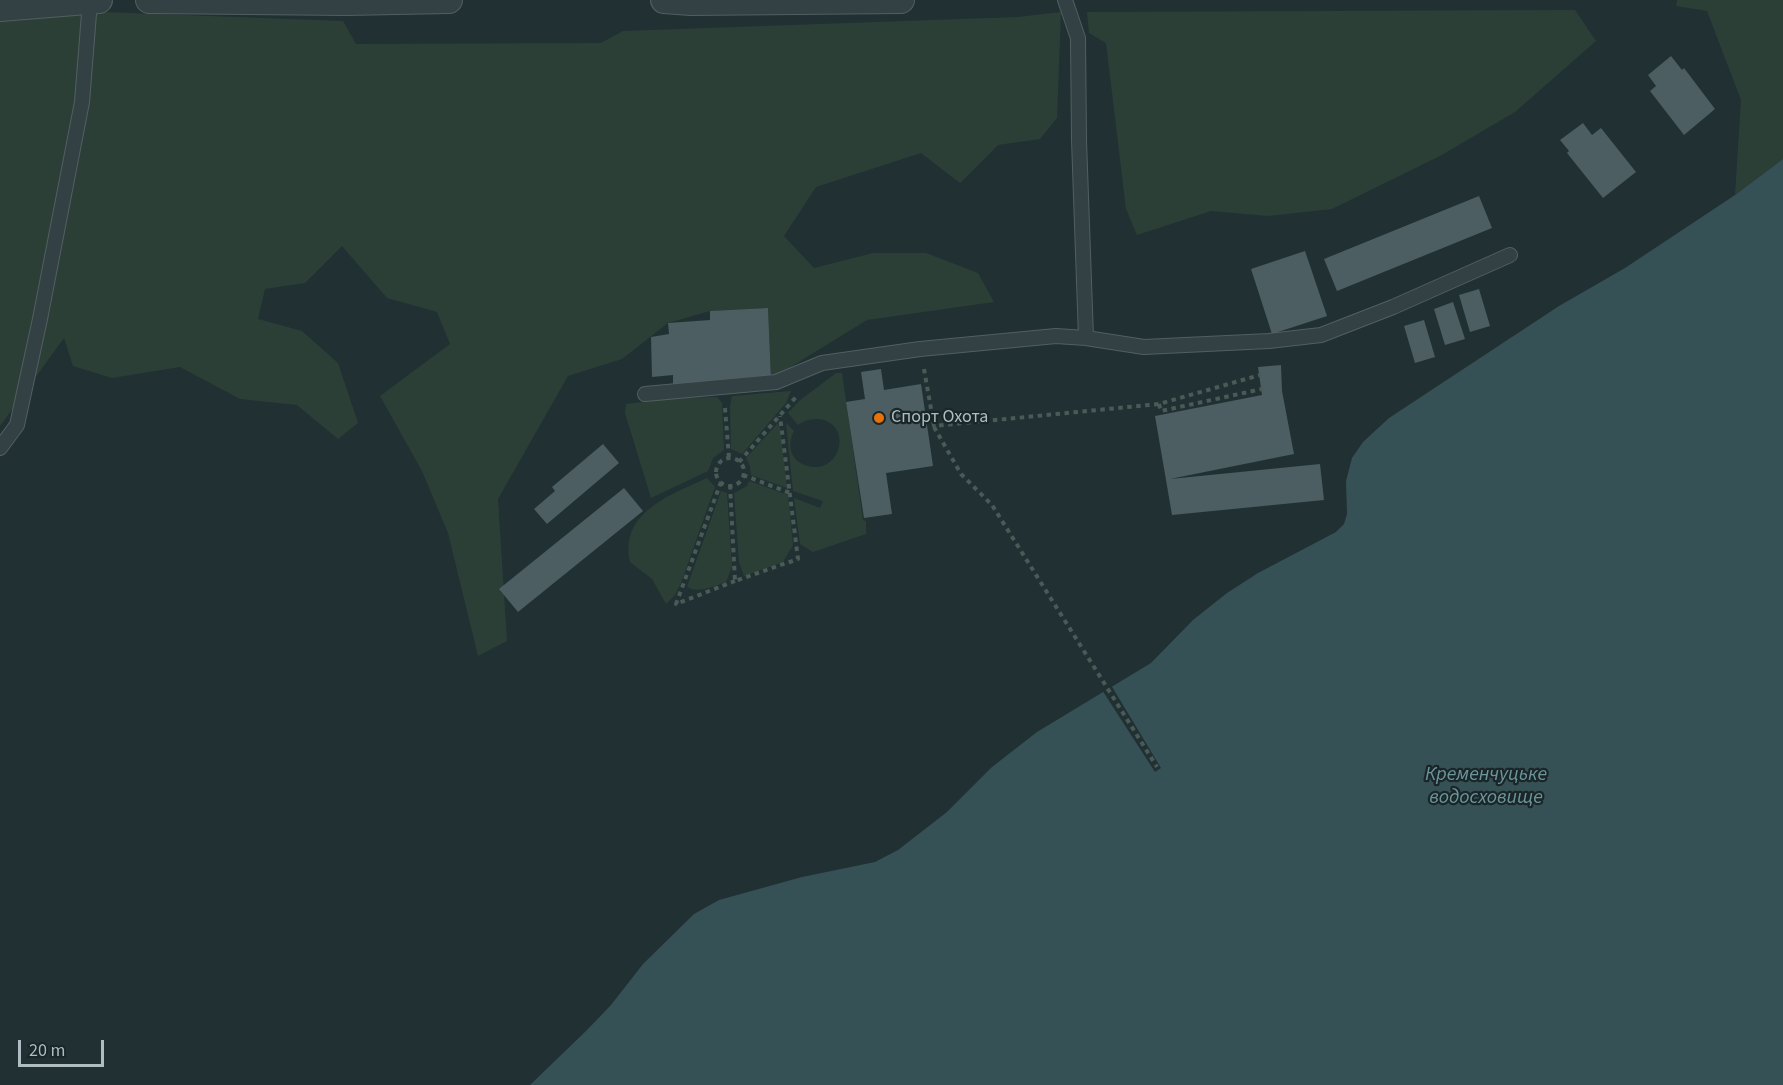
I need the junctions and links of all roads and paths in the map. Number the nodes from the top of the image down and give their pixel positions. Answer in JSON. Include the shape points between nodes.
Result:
{"nodes":[{"id":1,"x":95,"y":0,"type":"edge"},
{"id":2,"x":149,"y":0,"type":"edge"},
{"id":3,"x":449,"y":0,"type":"edge"},
{"id":4,"x":664,"y":0,"type":"edge"},
{"id":5,"x":902,"y":0,"type":"edge"},
{"id":6,"x":1065,"y":0,"type":"edge"},
{"id":7,"x":339,"y":1,"type":"edge"},
{"id":8,"x":0,"y":8,"type":"edge"},
{"id":9,"x":1510,"y":255,"type":"dead end"},
{"id":10,"x":1086,"y":338,"type":"junction"},
{"id":11,"x":920,"y":350,"type":"junction"},
{"id":12,"x":822,"y":363,"type":"junction"},
{"id":13,"x":1260,"y":375,"type":"dead end"},
{"id":14,"x":724,"y":387,"type":"junction"},
{"id":15,"x":1262,"y":389,"type":"dead end"},
{"id":16,"x":645,"y":394,"type":"dead end"},
{"id":17,"x":1160,"y":404,"type":"junction"},
{"id":18,"x":780,"y":416,"type":"junction"},
{"id":19,"x":934,"y":426,"type":"junction"},
{"id":20,"x":0,"y":448,"type":"edge"},
{"id":21,"x":729,"y":458,"type":"junction"},
{"id":22,"x":739,"y":462,"type":"junction"},
{"id":23,"x":743,"y":475,"type":"junction"},
{"id":24,"x":721,"y":482,"type":"junction"},
{"id":25,"x":730,"y":485,"type":"junction"},
{"id":26,"x":790,"y":493,"type":"junction"},
{"id":27,"x":735,"y":581,"type":"junction"},
{"id":28,"x":1156,"y":767,"type":"dead end"}],
"edges":[{"from":1,"to":8,"type":"street"},
{"from":1,"to":20,"type":"lane","via":[[82,102],[40,319],[17,425]]},
{"from":2,"to":7,"type":"street"},
{"from":3,"to":7,"type":"street"},
{"from":4,"to":5,"type":"street"},
{"from":6,"to":10,"type":"lane","via":[[1078,38]]},
{"from":9,"to":10,"type":"lane","via":[[1321,335],[1144,347]]},
{"from":10,"to":11,"type":"lane","via":[[1056,336]]},
{"from":11,"to":12,"type":"lane"},
{"from":11,"to":19,"type":"path"},
{"from":12,"to":14,"type":"lane","via":[[776,382]]},
{"from":12,"to":18,"type":"path"},
{"from":13,"to":17,"type":"path"},
{"from":14,"to":16,"type":"lane"},
{"from":14,"to":21,"type":"path"},
{"from":15,"to":17,"type":"path","via":[[1161,411]]},
{"from":17,"to":19,"type":"path"},
{"from":18,"to":22,"type":"path"},
{"from":18,"to":26,"type":"path"},
{"from":19,"to":28,"type":"path","via":[[961,474],[992,505]]},
{"from":21,"to":22,"type":"path"},
{"from":21,"to":24,"type":"path","via":[[721,461],[717,469]]},
{"from":22,"to":23,"type":"path"},
{"from":23,"to":25,"type":"path","via":[[737,484]]},
{"from":23,"to":26,"type":"path"},
{"from":24,"to":25,"type":"path"},
{"from":24,"to":27,"type":"path","via":[[676,604]]},
{"from":25,"to":27,"type":"path"},
{"from":26,"to":27,"type":"path","via":[[798,559]]}]}
